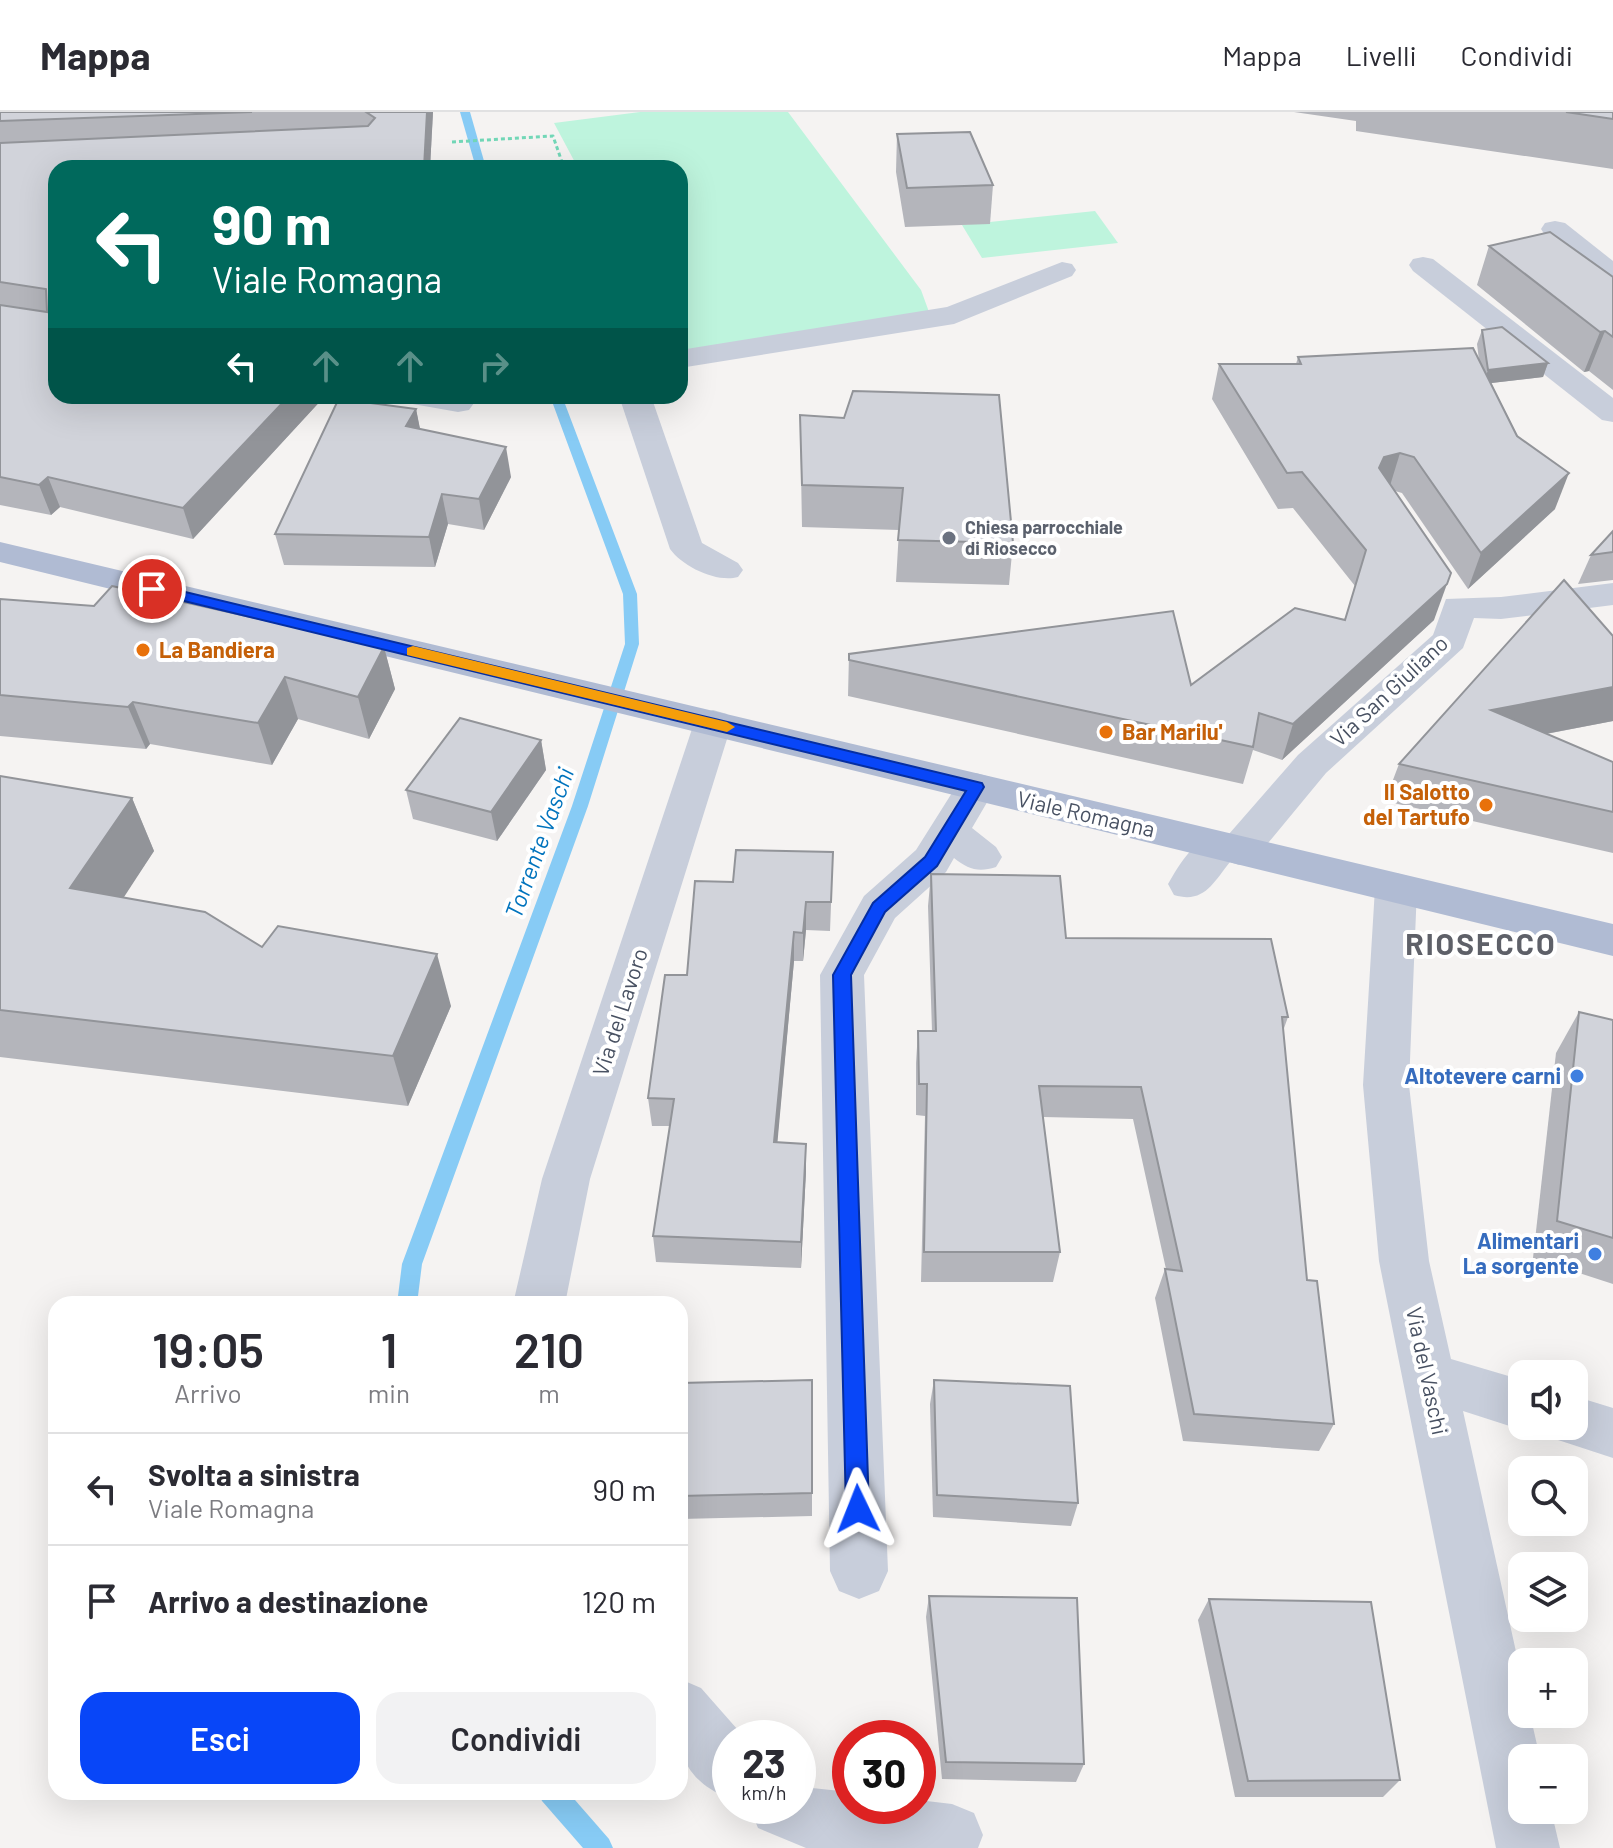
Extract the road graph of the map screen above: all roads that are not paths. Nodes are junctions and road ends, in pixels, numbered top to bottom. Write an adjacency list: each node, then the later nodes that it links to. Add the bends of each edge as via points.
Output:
1 (1555, 229): 4 (street)
2 (1423, 265): 7 (street)
3 (1062, 270): 5 (street, via 954,315)
4 (1613, 275)
5 (688, 358)
6 (638, 404): 9 (street, via 687,549)
7 (1613, 413)
8 (0, 552): 11 (main road, Viale Romagna)
9 (726, 570)
10 (1613, 594): 13 (street, Via San Giuliano, via 1501,608 1448,593 1450,640 1312,764)
11 (713, 723): 12 (main road, Viale Romagna); 17 (street, Via del Lavoro, via 566,1179)
12 (976, 787): 13 (main road, Viale Romagna); 22 (street, via 964,844 931,861 879,907 842,975)
13 (1230, 848): 14 (street, Via San Giuliano); 15 (main road, Viale Romagna)
14 (1189, 884)
15 (1396, 888): 16 (main road, Viale Romagna); 18 (street, Via del Vaschi, via 1386,1085 1404,1261)
16 (1613, 940)
17 (541, 1296)
18 (1428, 1376): 19 (street); 27 (street, Via del Vaschi)
19 (1508, 1401)
20 (1588, 1425): 21 (street)
21 (1613, 1433)
22 (859, 1571)
23 (688, 1718): 24 (street)
24 (712, 1747)
25 (816, 1819): 26 (street)
26 (952, 1835)
27 (1528, 1848)

